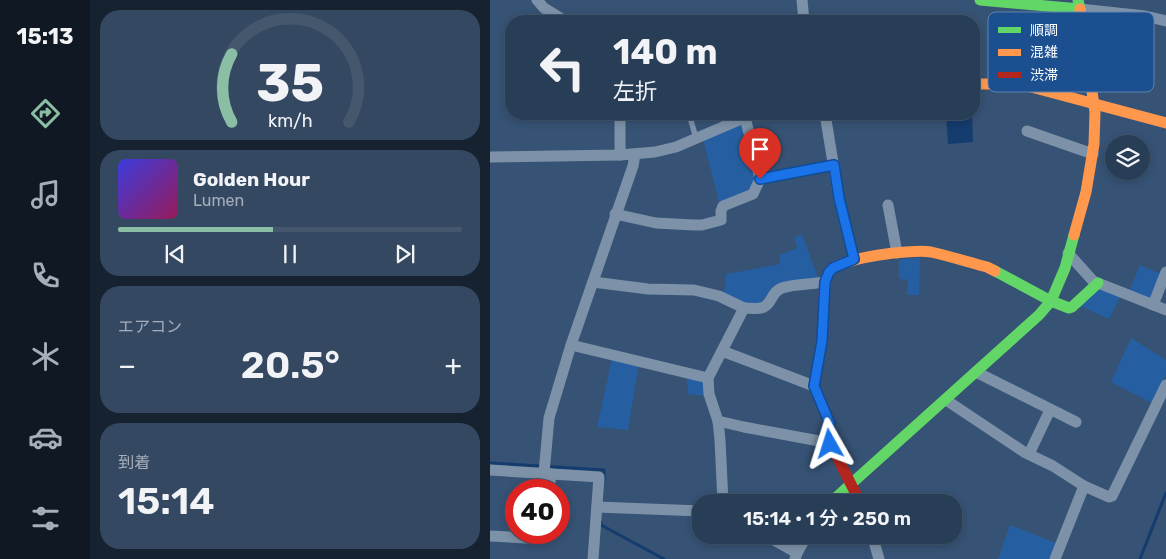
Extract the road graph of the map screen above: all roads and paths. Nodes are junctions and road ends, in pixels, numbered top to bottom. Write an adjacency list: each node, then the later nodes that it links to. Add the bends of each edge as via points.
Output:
1 (537, 0): 6 (street)
2 (802, 0): 7 (street)
3 (980, 0): 4 (street)
4 (1079, 4): 5 (street)
5 (1123, 12)
6 (555, 15)
7 (803, 15)
8 (1053, 92): 10 (street)
9 (1092, 92): 10 (street)
10 (1094, 102): 16 (street); 20 (street)
11 (620, 120): 21 (street)
12 (690, 120): 18 (lane)
13 (737, 120): 18 (street)
14 (750, 120): 24 (street)
15 (826, 120): 23 (street)
16 (1166, 123)
17 (1026, 131): 20 (street)
18 (696, 138): 19 (street, via 676,147)
19 (635, 154): 21 (street); 26 (street)
20 (1093, 154): 28 (street, via 1086,192)
21 (620, 155): 22 (street)
22 (490, 157)
23 (834, 165): 24 (street); 29 (street)
24 (760, 179): 26 (street, via 753,194 723,206 721,220 702,225 656,223)
25 (888, 205): 27 (street)
26 (615, 214): 31 (street)
27 (897, 253): 29 (street); 34 (street, via 930,252 987,267)
28 (1068, 253): 33 (street); 34 (street)
29 (854, 259): 32 (street, via 833,268)
30 (1166, 272): 35 (street)
31 (593, 282): 36 (street, via 648,289 694,290 719,296); 38 (street)
32 (825, 282): 36 (street, via 784,287 774,292 766,306); 42 (street, via 822,341)
33 (1098, 283): 34 (street, via 1072,307); 35 (street)
34 (1051, 301): 40 (street)
35 (1153, 305): 37 (street)
36 (744, 308): 39 (street)
37 (1166, 310)
38 (571, 345): 41 (street); 51 (street, via 549,418)
39 (722, 351): 41 (street); 42 (street)
40 (976, 372): 44 (street); 45 (street)
41 (708, 378): 46 (street)
42 (814, 386): 48 (street, via 830,424)
43 (1166, 386): 54 (street, via 1112,496)
44 (946, 400): 49 (street); 53 (street)
45 (1050, 410): 47 (street); 49 (street)
46 (718, 420): 48 (street); 55 (street)
47 (1076, 422)
48 (830, 444): 53 (street)
49 (1029, 454): 54 (street)
50 (490, 470): 51 (street)
51 (548, 474): 52 (street); 58 (street, via 599,477)
52 (548, 479)
53 (851, 483): 56 (street); 57 (street)
54 (1084, 486): 68 (street)
55 (723, 494)
56 (839, 494)
57 (856, 494)
58 (597, 506): 59 (street); 66 (street)
59 (692, 511)
60 (490, 536): 61 (street)
61 (505, 537)
62 (778, 544): 65 (street)
63 (802, 544): 65 (street)
64 (875, 544): 67 (street)
65 (796, 556)
66 (593, 559)
67 (880, 559)
68 (1055, 559)

